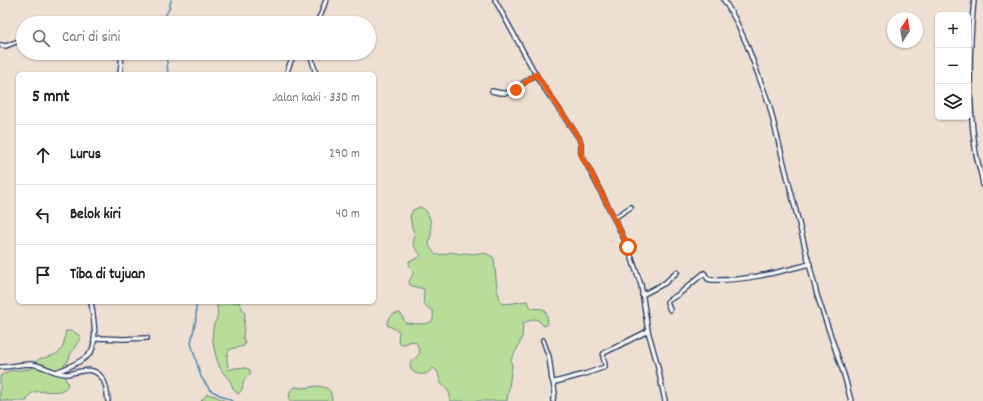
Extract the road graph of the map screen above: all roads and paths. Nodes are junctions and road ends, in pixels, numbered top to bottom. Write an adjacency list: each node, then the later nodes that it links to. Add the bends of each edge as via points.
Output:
1 (326, 0): 5 (street)
2 (495, 0): 14 (street)
3 (724, 0): 19 (street, via 735,19 769,104)
4 (974, 0): 16 (street, via 970,63 972,108 975,148)
5 (320, 16)
6 (16, 42): 7 (street, via 6,46)
7 (0, 45)
8 (121, 60): 11 (street)
9 (291, 60): 12 (street)
10 (312, 60): 13 (street)
11 (120, 72)
12 (287, 72)
13 (315, 72)
14 (536, 74): 15 (street, via 507,94); 18 (street, via 579,138 583,159)
15 (492, 91)
16 (983, 186)
17 (631, 208): 18 (street)
18 (614, 218): 21 (street, via 628,247)
19 (810, 264): 23 (street, via 739,279 712,280 704,273 667,302); 34 (street, via 817,295)
20 (677, 272): 21 (street, via 665,283)
21 (642, 295): 24 (street)
22 (92, 304): 26 (street)
23 (670, 310)
24 (648, 331): 30 (street, via 604,353 605,367); 33 (street)
25 (147, 338): 26 (street)
26 (94, 340): 29 (street, via 88,356)
27 (543, 340): 30 (street)
28 (0, 367): 29 (street, via 32,364)
29 (55, 372): 31 (street, via 64,374 89,370 97,373 105,385)
30 (553, 382): 32 (street)
31 (108, 401)
32 (553, 401)
33 (665, 401)
34 (851, 401)

